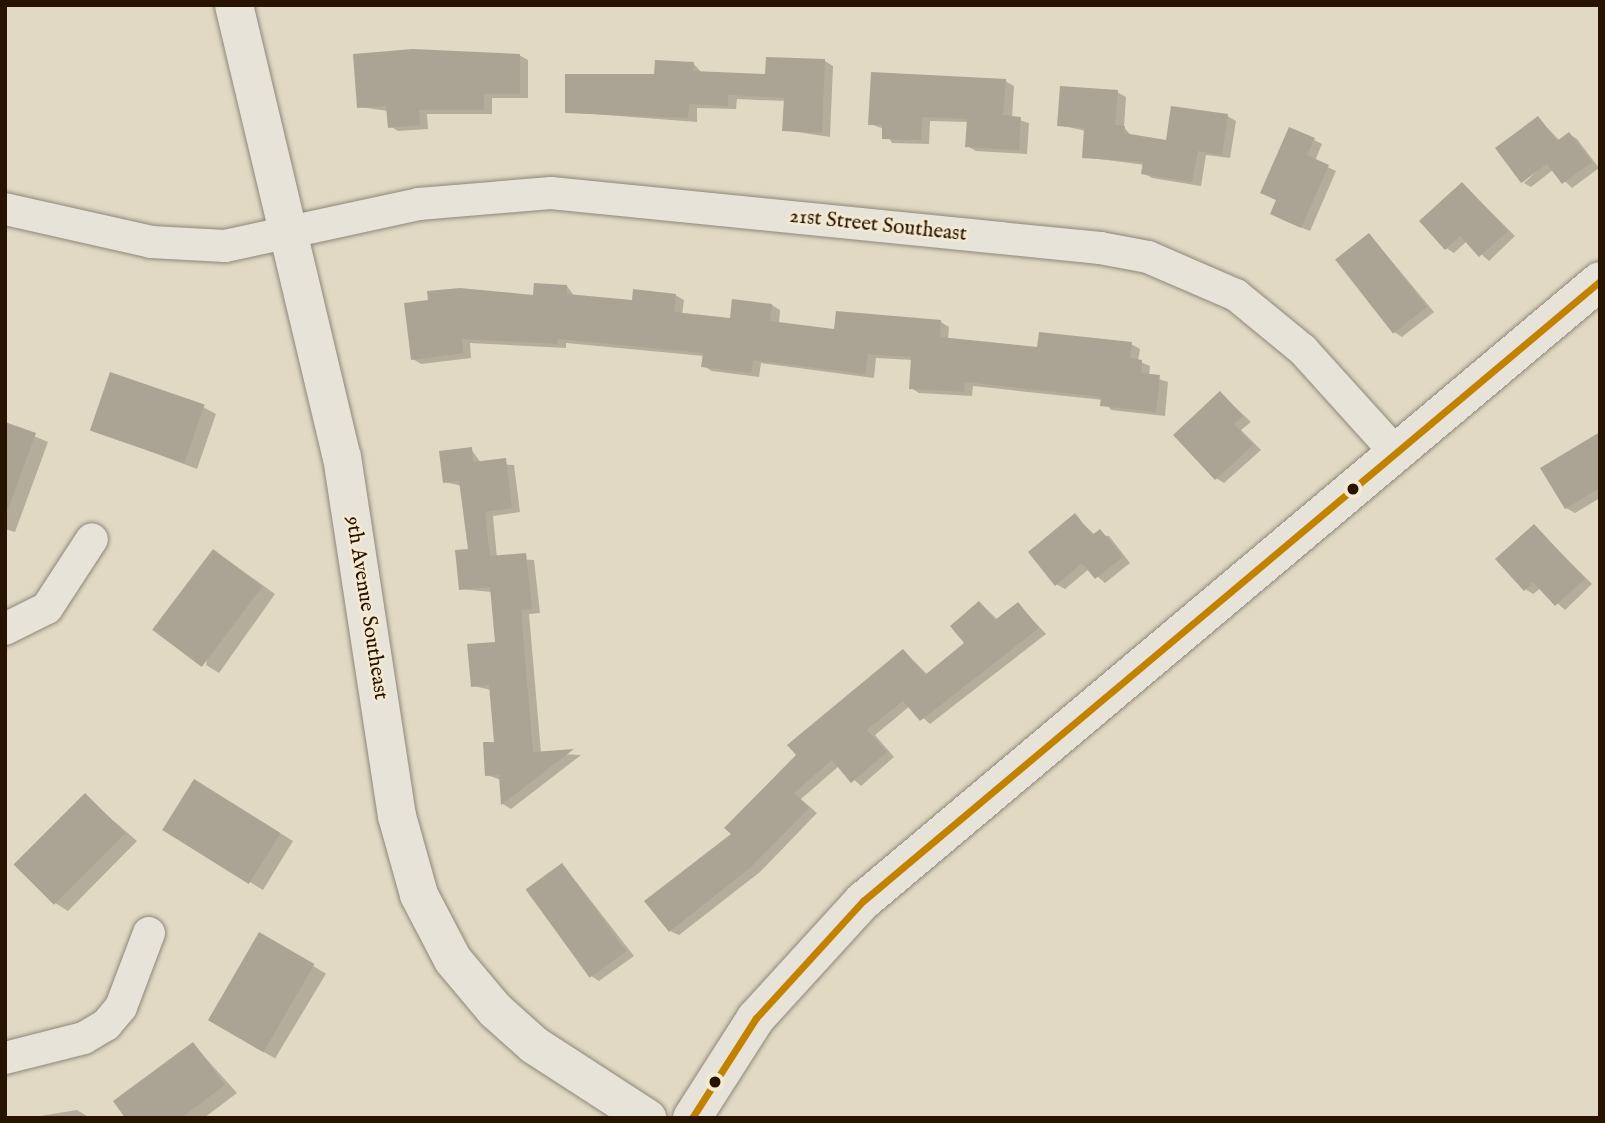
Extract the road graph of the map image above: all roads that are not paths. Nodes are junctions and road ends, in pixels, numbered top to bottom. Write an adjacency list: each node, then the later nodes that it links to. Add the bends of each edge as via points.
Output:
1 (234, 5): 3 (main road, 9th Avenue Southeast)
2 (5, 209): 3 (street, 21st Street Southeast, via 184,245)
3 (291, 234): 5 (street, 21st Street Southeast, via 461,198 551,194 1148,257 1236,295 1269,319); 10 (main road, 9th Avenue Southeast, via 342,457 397,816 419,895 453,960 495,1010 534,1045)
4 (1600, 281): 5 (main road)
5 (1396, 453): 11 (main road, via 863,901 756,1018)
6 (92, 539): 7 (street, via 47,608)
7 (5, 629)
8 (149, 933): 9 (street, via 121,1007 106,1025 84,1038)
9 (5, 1058)
10 (647, 1118)
11 (692, 1118)

